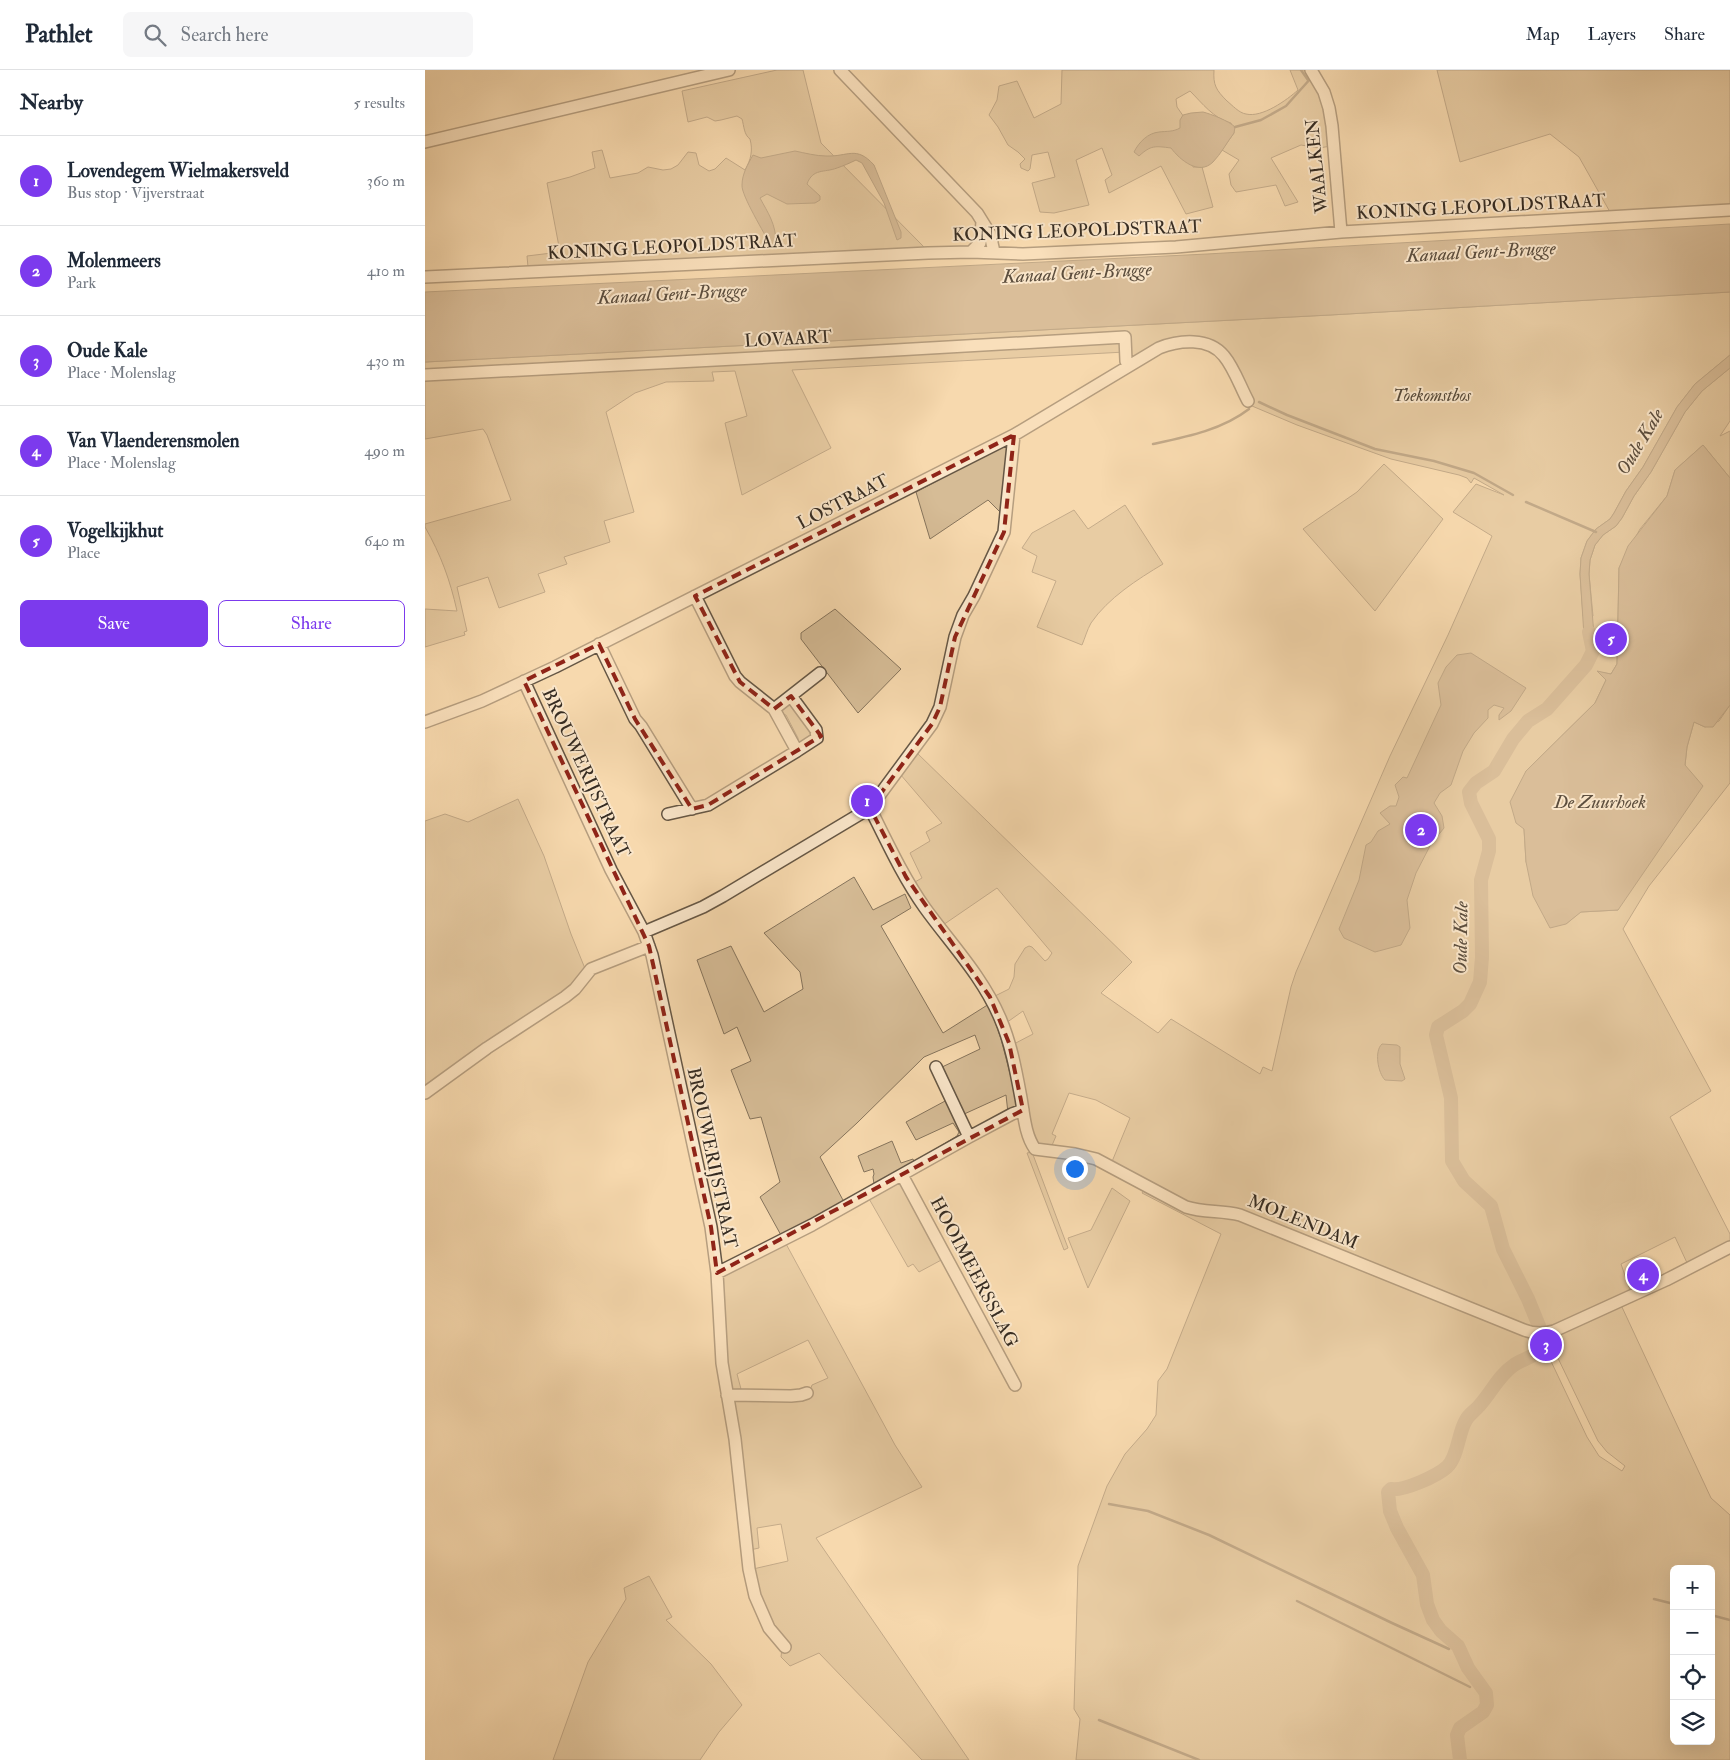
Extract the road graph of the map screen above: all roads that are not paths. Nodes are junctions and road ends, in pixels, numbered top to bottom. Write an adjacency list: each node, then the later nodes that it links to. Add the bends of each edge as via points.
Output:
1 (729, 70): 4 (street)
2 (840, 70): 6 (street)
3 (1311, 70): 7 (street, WAALKEN, via 1323,92 1332,126)
4 (425, 142)
5 (1730, 210): 7 (street, KONING LEOPOLDSTRAAT)
6 (983, 222): 8 (street, via 980,242); 9 (street, via 990,234)
7 (1341, 232): 9 (street, KONING LEOPOLDSTRAAT, via 1176,247 1023,254)
8 (971, 252): 9 (street, KONING LEOPOLDSTRAAT); 10 (street, KONING LEOPOLDSTRAAT)
9 (993, 252)
10 (425, 277)
11 (1128, 366): 12 (street, LOVAART, via 1125,337); 13 (street, LOSTRAAT, via 1168,344 1191,342 1211,346 1225,357); 14 (street, LOSTRAAT)
12 (425, 375)
13 (1248, 401)
14 (1014, 435): 15 (street, LOSTRAAT); 24 (street, via 1004,532 963,615 939,707 932,724)
15 (695, 596): 16 (street, LOSTRAAT); 20 (street, via 737,679)
16 (599, 644): 18 (street, LOSTRAAT); 23 (street, via 635,719)
17 (820, 673): 19 (street)
18 (524, 681): 21 (street, LOSTRAAT); 26 (street, BROUWERIJSTRAAT, via 611,870)
19 (791, 696): 20 (street); 22 (street, via 817,736)
20 (774, 709): 22 (street)
21 (425, 722)
22 (797, 751): 23 (street, via 708,805)
23 (692, 808): 25 (street)
24 (870, 808): 26 (street, via 716,900); 30 (street, via 905,878 990,997 1009,1043)
25 (668, 814)
26 (644, 932): 27 (street, BROUWERIJSTRAAT)
27 (649, 946): 29 (street, via 591,969 565,997); 34 (street, BROUWERIJSTRAAT, via 711,1227)
28 (936, 1067): 31 (street)
29 (425, 1093)
30 (1023, 1110): 31 (street); 33 (street, MOLENDAM, via 1035,1149 1096,1158 1186,1207 1240,1215 1524,1330 1554,1332)
31 (969, 1137): 32 (street)
32 (902, 1175): 34 (street); 35 (street, HOOIMEERSSLAG)
33 (1730, 1247)
34 (717, 1273): 37 (street, BROUWERIJSTRAAT)
35 (1015, 1385)
36 (807, 1393): 37 (street, via 791,1396)
37 (727, 1395): 38 (street, BROUWERIJSTRAAT, via 749,1570 755,1596 769,1628)
38 (785, 1647)

